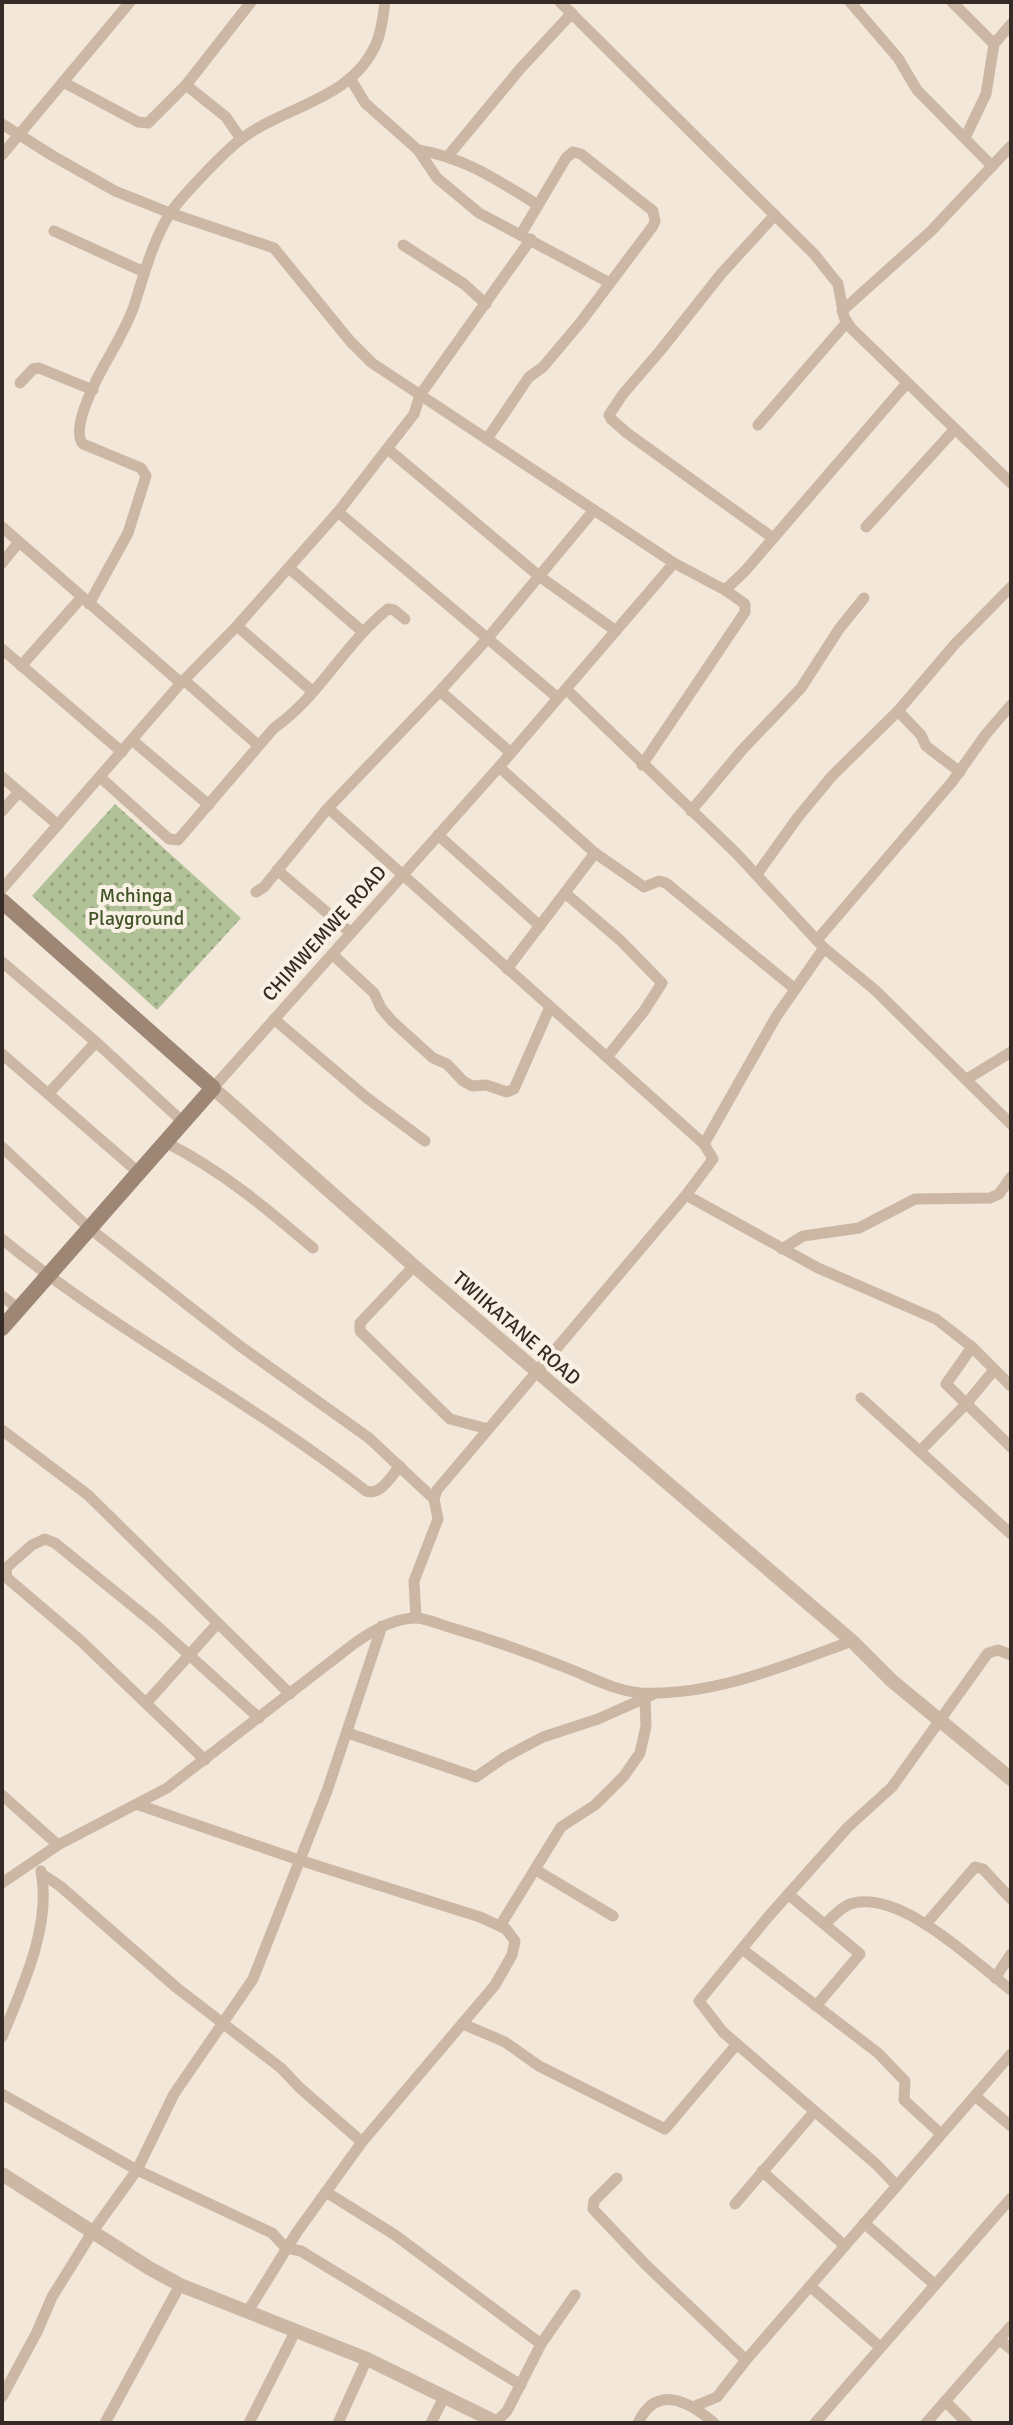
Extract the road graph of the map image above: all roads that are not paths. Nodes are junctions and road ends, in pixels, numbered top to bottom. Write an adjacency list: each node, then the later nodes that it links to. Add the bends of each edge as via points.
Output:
1 (130, 2): 11 (street)
2 (251, 2): 12 (street)
3 (385, 2): 10 (street, via 377,42)
4 (560, 2): 7 (street)
5 (850, 2): 15 (street, via 898,58 917,90)
6 (952, 2): 9 (street)
7 (572, 13): 20 (street); 24 (street)
8 (1011, 24): 9 (street)
9 (994, 44): 15 (street, via 986,94)
10 (350, 78): 16 (street, via 316,102); 18 (street, via 365,103)
11 (63, 82): 12 (street, via 144,123); 14 (street)
12 (186, 85): 16 (street, via 226,117)
13 (2, 124): 14 (street)
14 (18, 135): 19 (street); 23 (street, via 115,191)
15 (965, 138): 21 (street)
16 (241, 139): 23 (street)
17 (1011, 146): 21 (street)
18 (418, 150): 20 (street); 26 (street, via 437,178 479,213)
19 (2, 155)
20 (448, 156): 22 (street)
21 (992, 166): 31 (street)
22 (538, 205): 26 (street); 29 (street, via 573,152 653,211 653,226)
23 (170, 213): 28 (street); 35 (street, via 274,248 360,353)
24 (775, 215): 31 (street, via 833,275); 45 (street, via 609,415)
25 (54, 231): 28 (street)
26 (526, 236): 29 (street); 30 (street)
27 (403, 245): 30 (street)
28 (144, 272): 34 (street, via 125,327)
29 (610, 283): 38 (street, via 543,367 529,377)
30 (486, 304): 35 (street)
31 (845, 317): 33 (street); 36 (street)
32 (20, 383): 34 (street, via 39,368)
33 (907, 383): 37 (street); 45 (street)
34 (93, 390): 54 (street, via 78,429 80,440 141,468 146,476 128,533)
35 (420, 395): 38 (street); 39 (street, via 414,414)
36 (758, 425)
37 (955, 429): 40 (street); 44 (street)
38 (487, 439): 41 (street)
39 (389, 450): 42 (street); 50 (street)
40 (1010, 481)
41 (594, 510): 48 (street); 50 (street)
42 (338, 512): 49 (street); 59 (street)
43 (2, 527): 46 (street)
44 (866, 527)
45 (773, 538): 52 (street)
46 (19, 542): 47 (street); 54 (street)
47 (2, 563)
48 (674, 563): 52 (street); 57 (street, CHIMWEMWE ROAD)
49 (289, 568): 56 (street); 58 (street)
50 (539, 576): 57 (street); 59 (street)
51 (1011, 587): 67 (street)
52 (725, 590): 72 (street, via 747,610)
53 (864, 598): 81 (street, via 801,688)
54 (86, 600): 61 (street); 62 (street)
55 (405, 619): 58 (street, via 388,609)
56 (237, 626): 62 (street); 63 (street)
57 (616, 631): 65 (street, CHIMWEMWE ROAD)
58 (363, 632): 63 (street)
59 (487, 639): 64 (street); 65 (street)
60 (2, 649): 61 (street)
61 (21, 666): 70 (street)
62 (183, 682): 68 (street); 69 (street)
63 (312, 691): 69 (street)
64 (440, 691): 71 (street); 79 (street)
65 (562, 694): 71 (street, CHIMWEMWE ROAD); 72 (street)
66 (1011, 705): 74 (street)
67 (898, 711): 74 (street, via 926,746); 86 (street, via 826,783)
68 (132, 740): 70 (street); 78 (street)
69 (258, 745): 78 (street)
70 (122, 752): 76 (street)
71 (511, 753): 73 (street, CHIMWEMWE ROAD)
72 (642, 765): 81 (street)
73 (499, 767): 83 (street, CHIMWEMWE ROAD); 84 (street)
74 (960, 772): 94 (street)
75 (2, 777): 77 (street)
76 (100, 777): 78 (street, via 172,840 181,838); 82 (street)
77 (19, 792): 80 (street); 82 (street)
78 (209, 805)
79 (328, 808): 85 (street); 87 (street)
80 (2, 811)
81 (691, 811): 86 (street)
82 (58, 825): 88 (street)
83 (438, 835): 87 (street, CHIMWEMWE ROAD); 92 (street)
84 (595, 853): 90 (street); 98 (street, via 644,887 666,883)
85 (277, 870): 89 (street); 93 (street)
86 (757, 874): 94 (street)
87 (402, 875): 93 (street, CHIMWEMWE ROAD); 97 (street)
88 (2, 889)
89 (256, 892)
90 (565, 893): 92 (street); 104 (street, via 662,983)
91 (2, 901): 106 (main road, TWIIKATANE ROAD)
92 (540, 926): 97 (street)
93 (351, 933): 95 (street, CHIMWEMWE ROAD)
94 (821, 944): 98 (street); 105 (street)
95 (332, 954): 99 (street, via 369,987 392,1021 472,1086 514,1089); 100 (street, CHIMWEMWE ROAD)
96 (2, 962): 101 (street)
97 (507, 969): 99 (street)
98 (795, 989): 112 (street)
99 (550, 1007): 104 (street)
100 (274, 1019): 106 (street, CHIMWEMWE ROAD); 110 (street)
101 (96, 1042): 107 (street); 108 (street)
102 (1011, 1052): 105 (street)
103 (2, 1054): 107 (street)
104 (607, 1057): 112 (street)
105 (967, 1079): 109 (street)
106 (213, 1088): 108 (main road, CHIMWEMWE ROAD); 121 (street, TWIIKATANE ROAD)
107 (48, 1094): 114 (street)
108 (183, 1122): 111 (main road, CHIMWEMWE ROAD)
109 (1011, 1124)
110 (425, 1141)
111 (165, 1142): 114 (main road, CHIMWEMWE ROAD); 119 (street, via 253,1196)
112 (704, 1144): 116 (street, via 714,1160)
113 (2, 1147): 117 (street)
114 (138, 1172): 117 (main road, CHIMWEMWE ROAD)
115 (1011, 1177): 120 (street, via 990,1198 912,1199 859,1228 803,1236)
116 (686, 1195): 120 (street); 128 (street)
117 (89, 1228): 122 (main road, CHIMWEMWE ROAD); 136 (street)
118 (2, 1239): 122 (street)
119 (313, 1248)
120 (782, 1249): 126 (street, via 923,1312)
121 (414, 1266): 128 (street, TWIIKATANE ROAD); 132 (street, via 360,1323 360,1331 450,1419)
122 (47, 1277): 124 (main road, CHIMWEMWE ROAD); 136 (street, via 302,1442 366,1491 378,1491)
123 (2, 1296): 124 (street)
124 (19, 1309): 125 (main road, CHIMWEMWE ROAD)
125 (2, 1328)
126 (972, 1347): 127 (street); 131 (street, via 945,1383)
127 (994, 1370): 129 (street); 131 (street)
128 (537, 1372): 132 (street); 142 (street, TWIIKATANE ROAD)
129 (1011, 1386)
130 (861, 1398): 135 (street)
131 (966, 1404): 134 (street); 135 (street)
132 (488, 1429): 137 (street)
133 (2, 1430): 140 (street, via 88,1495)
134 (1011, 1447)
135 (920, 1451): 138 (street)
136 (400, 1466): 137 (street)
137 (434, 1499): 139 (street, via 438,1519 414,1581)
138 (1011, 1534)
139 (416, 1618): 141 (street); 146 (street, via 517,1648 625,1691)
140 (218, 1623): 143 (street); 145 (street)
141 (382, 1626): 145 (street); 150 (street)
142 (852, 1641): 146 (street, via 753,1677); 149 (street, TWIIKATANE ROAD)
143 (188, 1655): 147 (street); 147 (street, via 50,1540 32,1545 6,1568 10,1582); 148 (street)
144 (1011, 1655): 149 (street, via 988,1653)
145 (290, 1694): 148 (street)
146 (651, 1695): 150 (street, via 543,1737 476,1777); 158 (street, via 640,1753 595,1805 561,1827)
147 (147, 1702): 151 (street)
148 (259, 1718): 151 (street)
149 (940, 1721): 152 (street, TWIIKATANE ROAD); 161 (street, via 892,1787)
150 (348, 1733): 157 (street)
151 (205, 1760): 154 (street)
152 (1011, 1779)
153 (2, 1795): 155 (street)
154 (139, 1805): 155 (street); 157 (street)
155 (58, 1845): 156 (street)
156 (37, 1859): 159 (street); 160 (street)
157 (299, 1860): 166 (street); 173 (street, via 253,1979)
158 (536, 1870): 163 (street); 166 (street)
159 (42, 1874): 173 (street); 174 (street, via 33,1957)
160 (2, 1883)
161 (788, 1894): 164 (street); 167 (street)
162 (1011, 1899): 165 (street, via 975,1867)
163 (613, 1916)
164 (826, 1923): 165 (street, via 859,1902 903,1911); 171 (street, via 860,1954)
165 (926, 1924): 169 (street)
166 (500, 1926): 172 (street, via 515,1941 512,1955)
167 (742, 1949): 171 (street); 175 (street, via 699,2001)
168 (1011, 1954): 169 (street)
169 (995, 1978): 170 (street)
170 (1011, 1990)
171 (816, 2006): 181 (street, via 882,2057 905,2081 904,2100)
172 (463, 2024): 175 (street, via 665,2129); 182 (street)
173 (223, 2025): 182 (street, via 281,2068); 183 (street, via 174,2094)
174 (2, 2037)
175 (737, 2044): 179 (street)
176 (1011, 2054): 178 (street)
177 (2, 2094): 183 (street)
178 (975, 2096): 180 (street); 181 (street)
179 (814, 2112): 184 (street); 187 (street)
180 (1011, 2126)
181 (941, 2134): 187 (street)
182 (362, 2142): 188 (street)
183 (137, 2170): 192 (street); 194 (street, via 272,2233)
184 (762, 2171): 190 (street); 193 (street)
185 (2, 2174): 192 (street)
186 (617, 2178): 207 (street, via 594,2201 593,2209)
187 (897, 2186): 191 (street)
188 (326, 2192): 194 (street); 203 (street, via 395,2235)
189 (1011, 2198): 195 (street)
190 (735, 2204)
191 (864, 2223): 193 (street); 195 (street)
192 (93, 2231): 196 (street); 209 (street, via 52,2297)
193 (845, 2246): 197 (street)
194 (286, 2248): 199 (street); 208 (street, via 301,2251)
195 (934, 2284): 204 (street)
196 (180, 2285): 199 (street); 213 (street)
197 (810, 2286): 204 (street); 207 (street)
198 (575, 2295): 203 (street)
199 (248, 2311): 201 (street)
200 (1011, 2326): 202 (street)
201 (296, 2330): 206 (street); 214 (street)
202 (999, 2339): 205 (street); 211 (street)
203 (541, 2344): 208 (street)
204 (880, 2347): 220 (street)
205 (1011, 2349)
206 (367, 2359): 210 (street); 215 (street)
207 (746, 2360): 212 (street, via 717,2397)
208 (521, 2385): 217 (street)
209 (2, 2397)
210 (444, 2397): 216 (street); 217 (street)
211 (945, 2401): 221 (street); 222 (street)
212 (695, 2406): 218 (street, via 661,2400); 219 (street)
213 (105, 2423)
214 (249, 2423)
215 (338, 2423)
216 (431, 2423)
217 (497, 2423)
218 (638, 2423)
219 (714, 2423)
220 (815, 2423)
221 (926, 2423)
222 (967, 2423)

